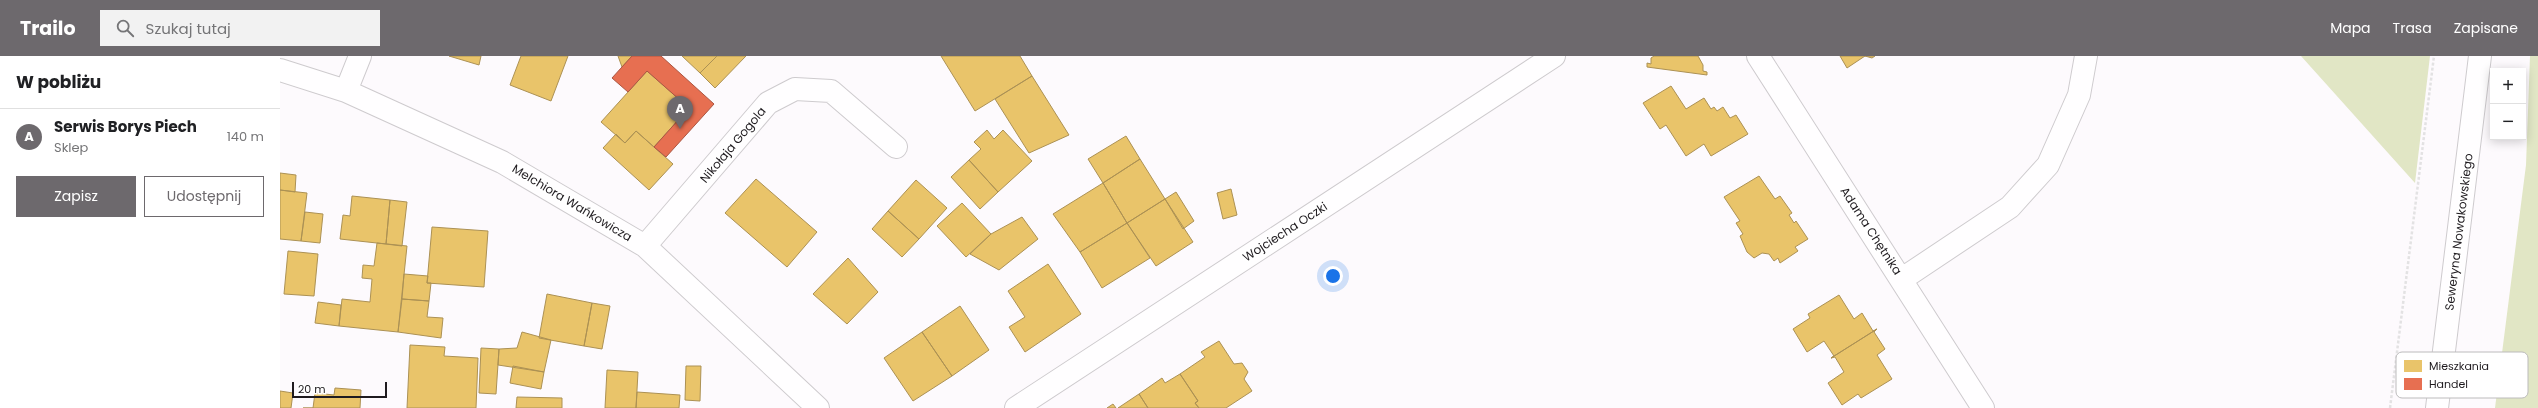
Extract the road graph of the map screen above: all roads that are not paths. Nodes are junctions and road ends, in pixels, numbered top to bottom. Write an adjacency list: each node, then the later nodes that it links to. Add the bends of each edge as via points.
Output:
1 (360, 56): 7 (street)
2 (1554, 56): 14 (street, Wojciecha Oczki)
3 (1758, 56): 10 (street, Adama Chętnika)
4 (2086, 56): 10 (street, via 2079,95 2048,165 2010,207)
5 (2480, 56): 11 (street, Seweryna Nowakowskiego)
6 (280, 70): 7 (street, Melchiora Wańkowicza)
7 (346, 91): 9 (street, Melchiora Wańkowicza, via 502,162)
8 (896, 146): 9 (street, Nikołaja Gogola, via 832,91 796,89 768,103)
9 (645, 246): 13 (street, Melchiora Wańkowicza)
10 (1902, 279): 15 (street, Adama Chętnika)
11 (2444, 352)
12 (2438, 398): 16 (street, Seweryna Nowakowskiego)
13 (818, 408)
14 (1016, 408)
15 (1983, 408)
16 (2437, 408)

